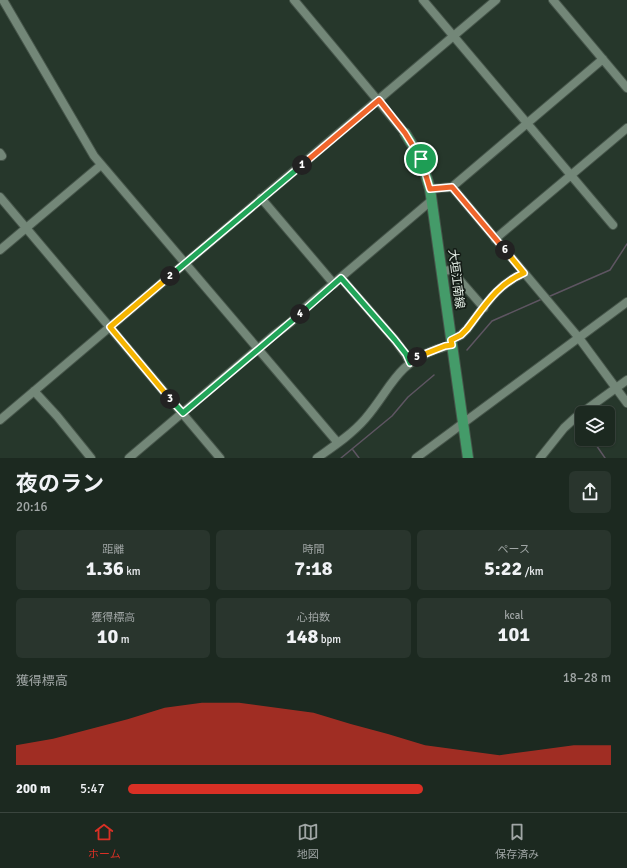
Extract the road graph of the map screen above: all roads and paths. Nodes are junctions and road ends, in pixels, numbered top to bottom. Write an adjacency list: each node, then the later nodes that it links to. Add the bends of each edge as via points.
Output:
1 (3, 0): 15 (street)
2 (294, 0): 9 (street)
3 (423, 0): 6 (street)
4 (496, 0): 6 (street)
5 (553, 0): 7 (street)
6 (454, 36): 9 (street); 10 (street)
7 (603, 59): 8 (street); 10 (street)
8 (627, 88)
9 (379, 100): 12 (street); 20 (street)
10 (526, 123): 16 (street); 17 (street)
11 (627, 128): 16 (street)
12 (405, 133): 18 (main road, 大垣江南線, via 421,159)
13 (0, 153): 14 (street)
14 (0, 156)
15 (101, 165): 23 (street); 26 (street)
16 (571, 175): 22 (street); 24 (street)
17 (452, 187): 18 (street); 24 (street)
18 (430, 189): 21 (main road, 大垣江南線)
19 (0, 197): 23 (street)
20 (262, 198): 26 (street); 30 (street)
21 (432, 200): 27 (main road, 大垣江南線); 29 (street)
22 (613, 225)
23 (26, 228): 25 (street); 33 (street)
24 (495, 239): 28 (street)
25 (0, 250)
26 (186, 263): 33 (street); 36 (street)
27 (442, 271): 32 (street, via 451,270); 35 (main road, 大垣江南線)
28 (524, 273): 32 (street, via 499,288); 34 (street)
29 (341, 278): 30 (street); 37 (street, via 395,340)
30 (334, 284): 36 (street)
31 (627, 302): 34 (street)
32 (484, 308): 35 (street)
33 (110, 327): 40 (street); 42 (street)
34 (579, 338): 39 (street); 44 (street)
35 (452, 343): 37 (street); 44 (main road, 大垣江南線)
36 (258, 349): 42 (street); 45 (street)
37 (410, 363): 45 (street, via 394,379 364,420)
38 (627, 380): 39 (street)
39 (616, 388): 41 (street); 52 (street, via 564,428)
40 (34, 391): 43 (street); 46 (street)
41 (627, 403)
42 (183, 413): 47 (street); 48 (street)
43 (0, 420)
44 (463, 423): 50 (street); 51 (main road, 大垣江南線)
45 (338, 443): 49 (street)
46 (90, 458)
47 (129, 458)
48 (220, 458)
49 (317, 458)
50 (416, 458)
51 (468, 458)
52 (540, 458)

